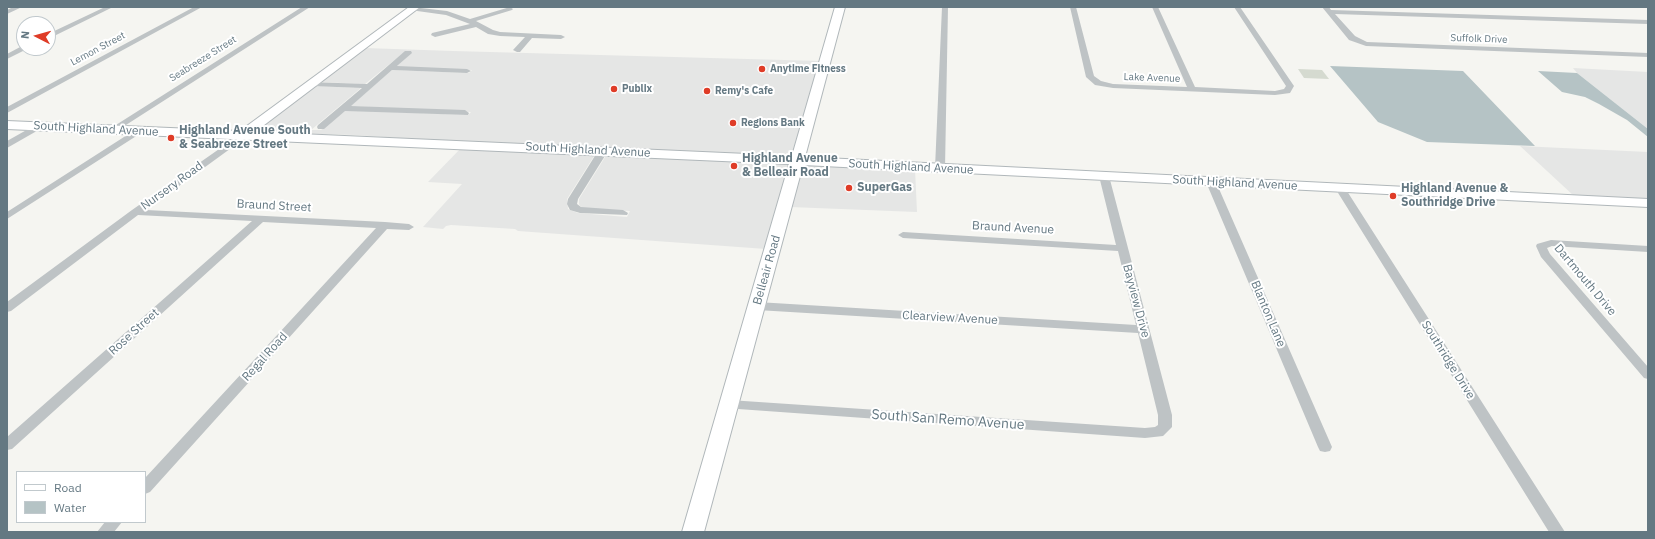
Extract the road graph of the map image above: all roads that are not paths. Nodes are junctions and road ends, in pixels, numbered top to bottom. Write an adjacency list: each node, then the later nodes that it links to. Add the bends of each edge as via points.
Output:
1 (19, 7): 13 (street)
2 (110, 7): 17 (street)
3 (199, 7): 32 (street, Lemon Street)
4 (307, 7): 37 (street, Seabreeze Street)
5 (840, 7): 42 (street, Belleair Road)
6 (945, 7): 43 (street)
7 (1073, 7): 30 (street, Lake Avenue, via 1090,77 1093,80 1113,86)
8 (1155, 7): 30 (street)
9 (1237, 7): 30 (street, Lake Avenue, via 1290,86 1287,91 1275,93)
10 (413, 8): 14 (street, via 440,11); 28 (street, Nursery Road)
11 (1327, 9): 15 (street); 24 (street, Suffolk Drive, via 1352,38 1366,44)
12 (510, 10): 14 (street)
13 (7, 12)
14 (470, 21): 16 (street)
15 (1648, 22)
16 (478, 24): 18 (street); 19 (street, via 491,32)
17 (56, 33)
18 (435, 35)
19 (530, 36): 20 (street); 21 (street)
20 (561, 37)
21 (517, 50)
22 (16, 52): 25 (street)
23 (408, 53): 26 (street)
24 (1648, 55)
25 (7, 57)
26 (390, 68): 27 (street); 29 (street)
27 (467, 71)
28 (312, 84): 29 (street); 39 (street, Nursery Road)
29 (369, 86): 31 (street)
30 (1192, 89)
31 (344, 108): 33 (street); 36 (street)
32 (7, 110)
33 (464, 113)
34 (7, 125): 35 (street, South Highland Avenue)
35 (39, 126): 37 (street, South Highland Avenue); 40 (street)
36 (321, 127)
37 (112, 130): 38 (street, South Highland Avenue)
38 (138, 131): 39 (street, South Highland Avenue); 50 (street)
39 (242, 136): 41 (street, South Highland Avenue); 48 (street, Nursery Road)
40 (7, 145)
41 (603, 151): 42 (street, South Highland Avenue); 49 (street, via 572,204 580,210)
42 (797, 161): 43 (street, South Highland Avenue); 57 (street, Belleair Road)
43 (940, 168): 44 (street, South Highland Avenue)
44 (1104, 176): 45 (street, South Highland Avenue); 55 (street, Bayview Drive)
45 (1211, 182): 46 (street, South Highland Avenue); 64 (street, Blanton Lane)
46 (1340, 188): 47 (street, South Highland Avenue); 69 (street, Southridge Drive)
47 (1648, 203)
48 (136, 212): 51 (street, Braund Street); 58 (street, Nursery Road)
49 (623, 214)
50 (7, 216)
51 (262, 218): 52 (street, Braund Street); 63 (street, Rose Street)
52 (385, 225): 53 (street, Braund Street); 65 (street, Regal Road)
53 (410, 227)
54 (903, 235): 55 (street, Braund Avenue)
55 (1122, 248): 59 (street, Bayview Drive)
56 (1648, 248): 60 (street, Dartmouth Drive, via 1551,243 1541,246 1545,255)
57 (756, 306): 59 (street, Clearview Avenue); 61 (street, Belleair Road)
58 (7, 308)
59 (1143, 329): 62 (street, Bayview Drive, via 1165,415)
60 (1648, 375)
61 (729, 405): 62 (street, South San Remo Avenue, via 1146,433 1158,432); 68 (street, Belleair Road)
62 (1165, 427)
63 (7, 446)
64 (1325, 447)
65 (146, 487)
66 (113, 523): 67 (street)
67 (104, 532)
68 (693, 532)
69 (1557, 532)

